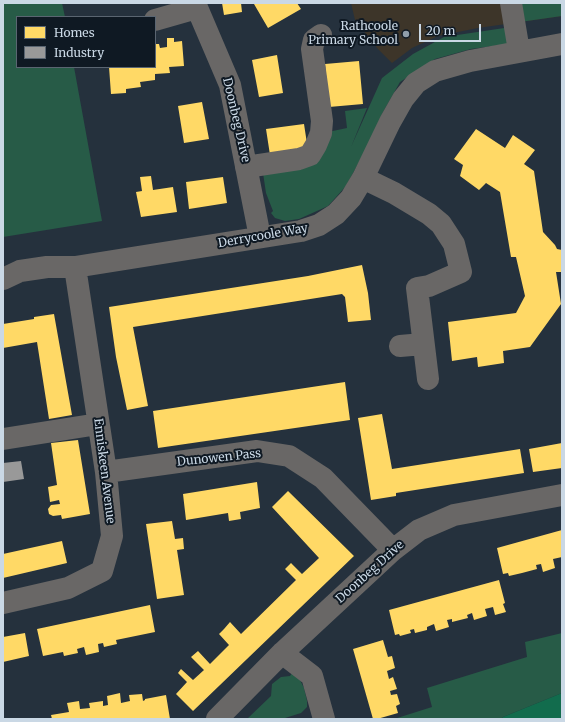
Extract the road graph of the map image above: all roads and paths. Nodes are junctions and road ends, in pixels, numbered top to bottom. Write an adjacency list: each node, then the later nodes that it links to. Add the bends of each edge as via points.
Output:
1 (511, 3): 6 (street)
2 (196, 6): 3 (street); 7 (street, Doonbeg Drive, via 230,86)
3 (156, 20)
4 (321, 35): 7 (street, via 314,40 312,49 322,121 316,145 310,155)
5 (562, 48): 6 (street, Derrycoole Way)
6 (519, 52): 8 (street, Derrycoole Way, via 470,60 435,71 416,83 393,116)
7 (246, 167): 9 (street, Doonbeg Drive)
8 (363, 178): 9 (street, Derrycoole Way, via 346,204 320,225); 12 (street, via 429,214 440,224 454,244 461,272 430,286 417,288)
9 (260, 237): 10 (street, Derrycoole Way)
10 (75, 267): 11 (street, Derrycoole Way, via 25,270); 15 (street, Enniskeen Avenue)
11 (3, 279)
12 (423, 344): 13 (street); 14 (street)
13 (400, 346)
14 (428, 379)
15 (98, 424): 16 (street); 17 (street, Enniskeen Avenue)
16 (3, 439)
17 (106, 472): 19 (street, Dunowen Pass, via 257,451 289,456 323,478); 20 (street, Enniskeen Avenue, via 112,536 102,571 68,588)
18 (562, 495): 19 (street, Doonbeg Drive, via 454,515 419,530)
19 (393, 550): 21 (street, Doonbeg Drive)
20 (3, 603)
21 (282, 653): 22 (street, via 312,676); 23 (street, Doonbeg Drive)
22 (317, 717)
23 (217, 719)

